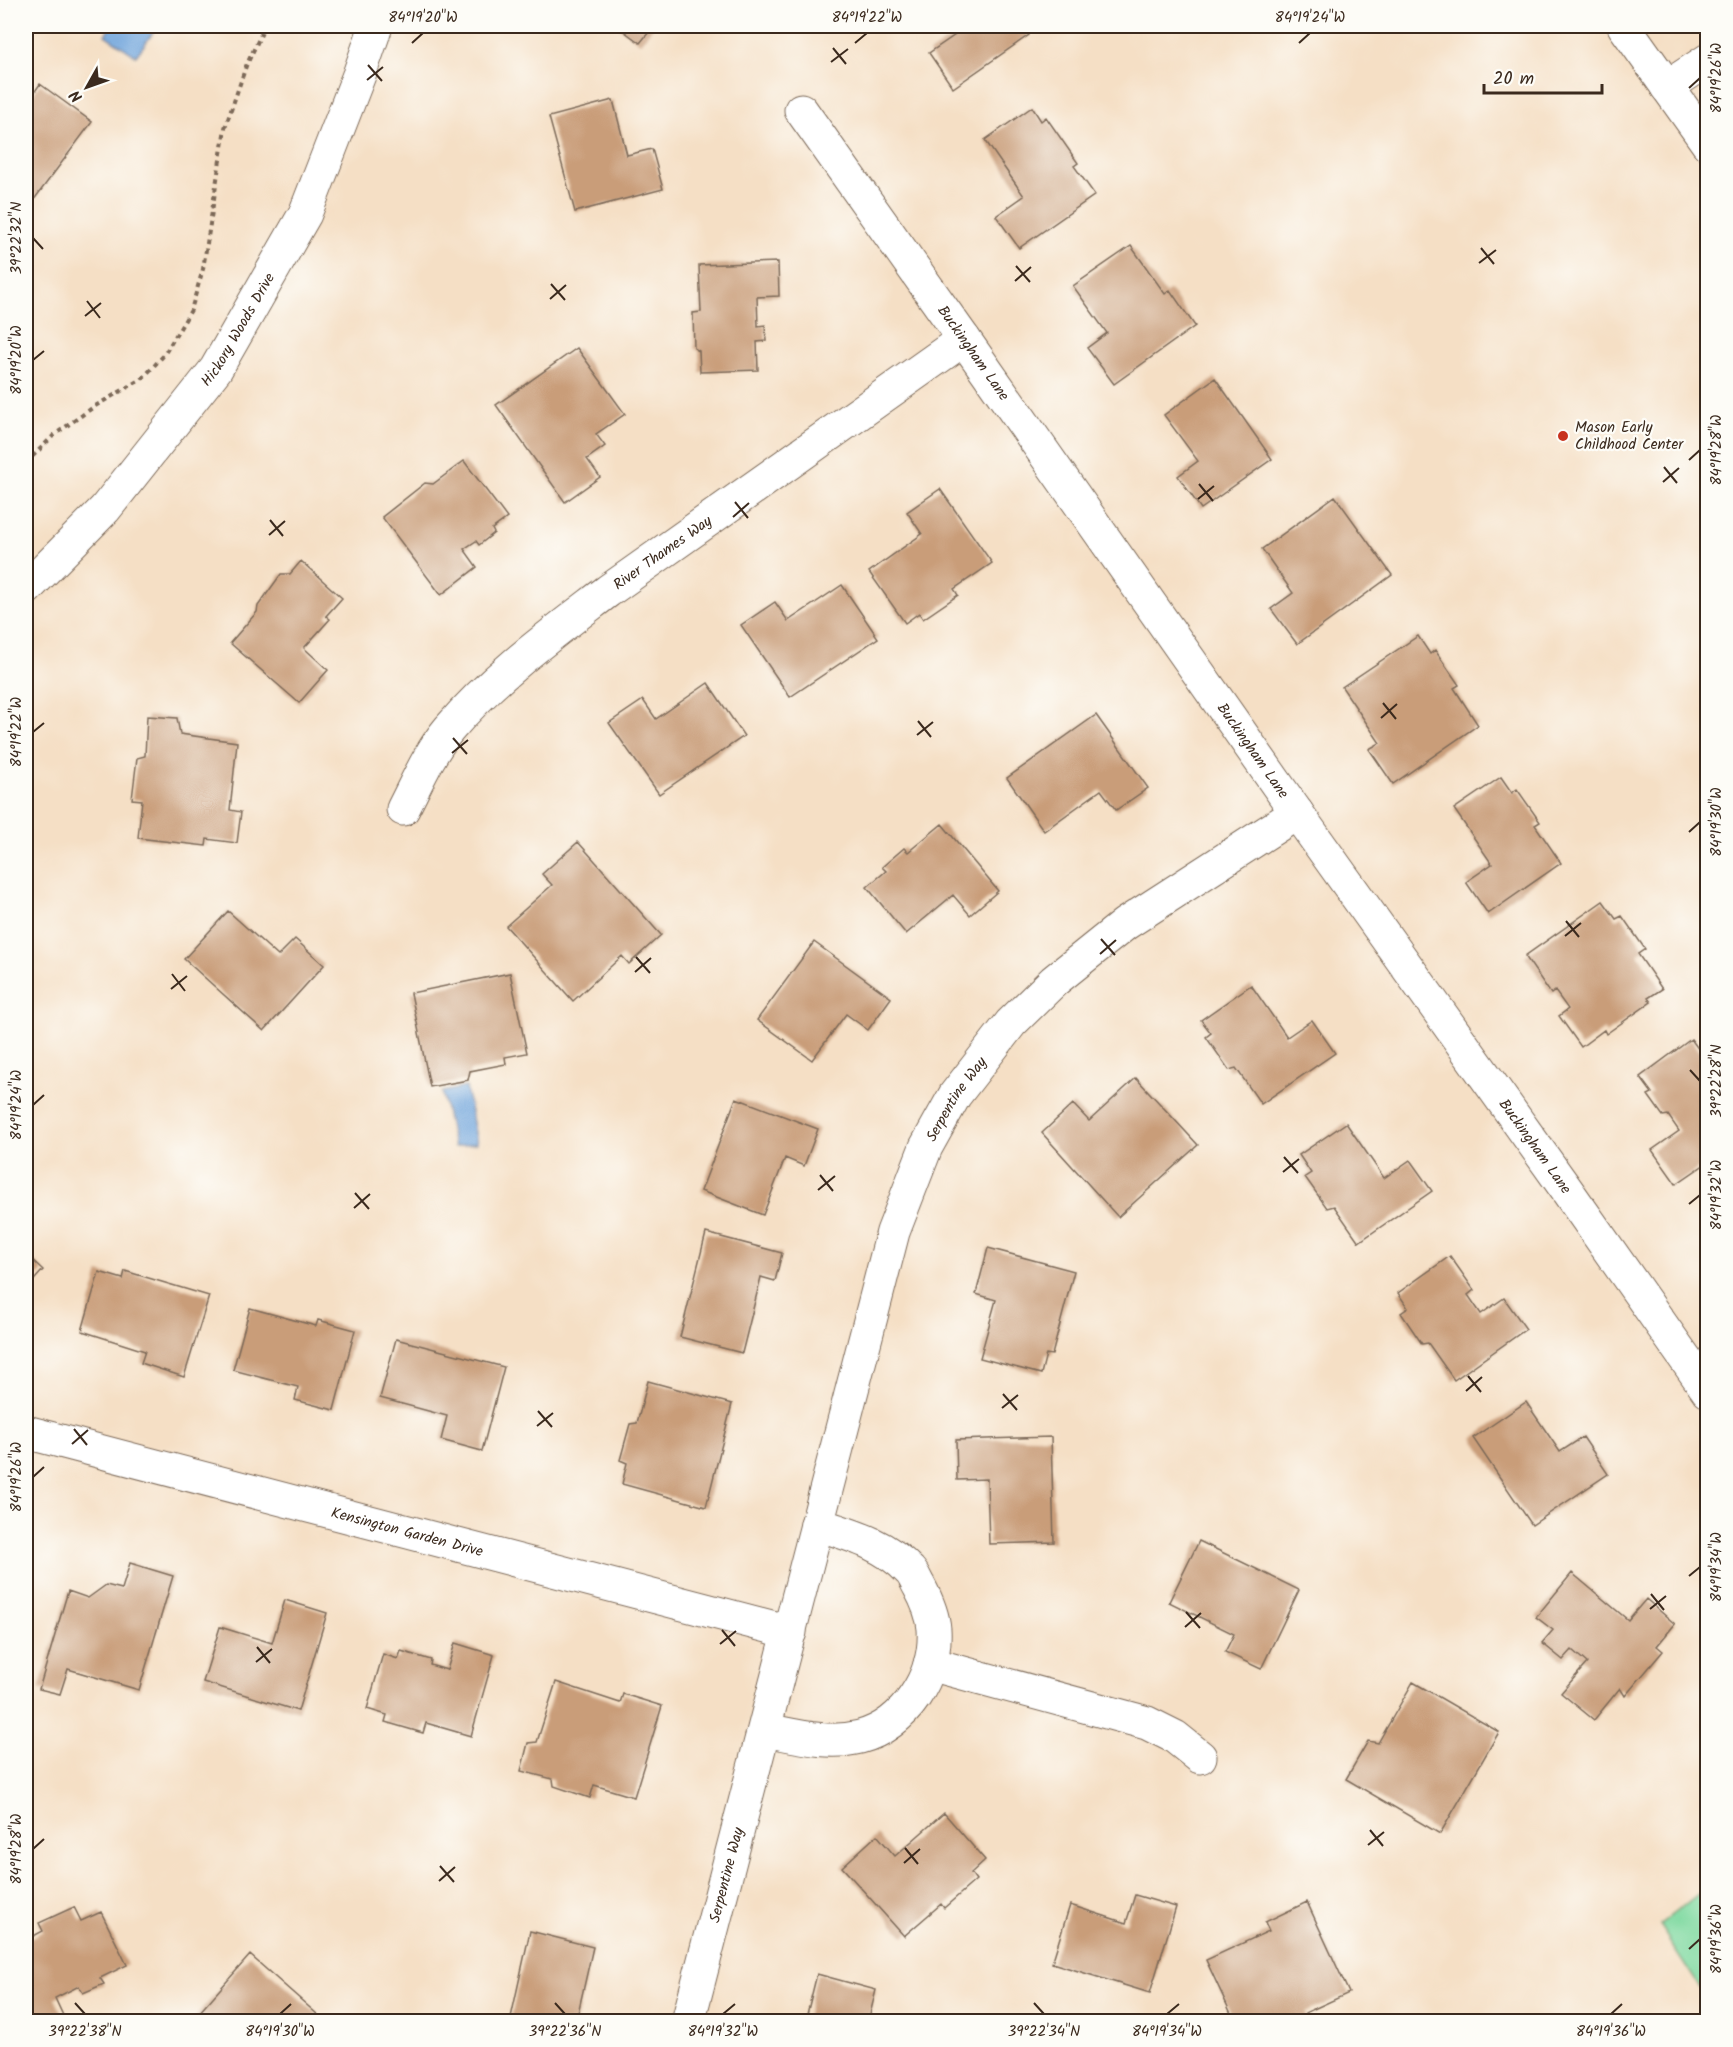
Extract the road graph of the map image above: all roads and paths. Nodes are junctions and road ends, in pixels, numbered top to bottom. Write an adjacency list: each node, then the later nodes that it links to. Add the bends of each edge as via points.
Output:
1 (265, 26): 9 (path, via 246,66 225,128 203,268 191,310 164,355 142,379 54,435)
2 (376, 26): 10 (street, Hickory Woods Drive, via 305,214 216,369 105,509)
3 (1624, 26): 5 (street)
4 (1707, 60): 5 (street)
5 (1668, 87): 7 (street)
6 (801, 110): 8 (street, Buckingham Lane)
7 (1707, 144)
8 (964, 339): 11 (street, River Thames Way, via 608,591 533,650 448,730 430,755); 12 (street, Buckingham Lane)
9 (26, 463)
10 (26, 590)
11 (403, 809)
12 (1297, 813): 13 (street, Buckingham Lane); 15 (street, Serpentine Way, via 1125,924 1054,981 1011,1023 955,1095 926,1147 893,1232)
13 (1707, 1391)
14 (26, 1432): 16 (street, Kensington Garden Drive)
15 (817, 1524): 16 (street, Serpentine Way); 17 (street, via 859,1537 888,1552 911,1572 927,1599 934,1629)
16 (790, 1632): 18 (street, Serpentine Way)
17 (930, 1664): 18 (street, via 921,1689 901,1714 876,1732 828,1741); 19 (street, via 1147,1723 1175,1737)
18 (765, 1730): 20 (street, Serpentine Way)
19 (1200, 1757)
20 (688, 2022)

